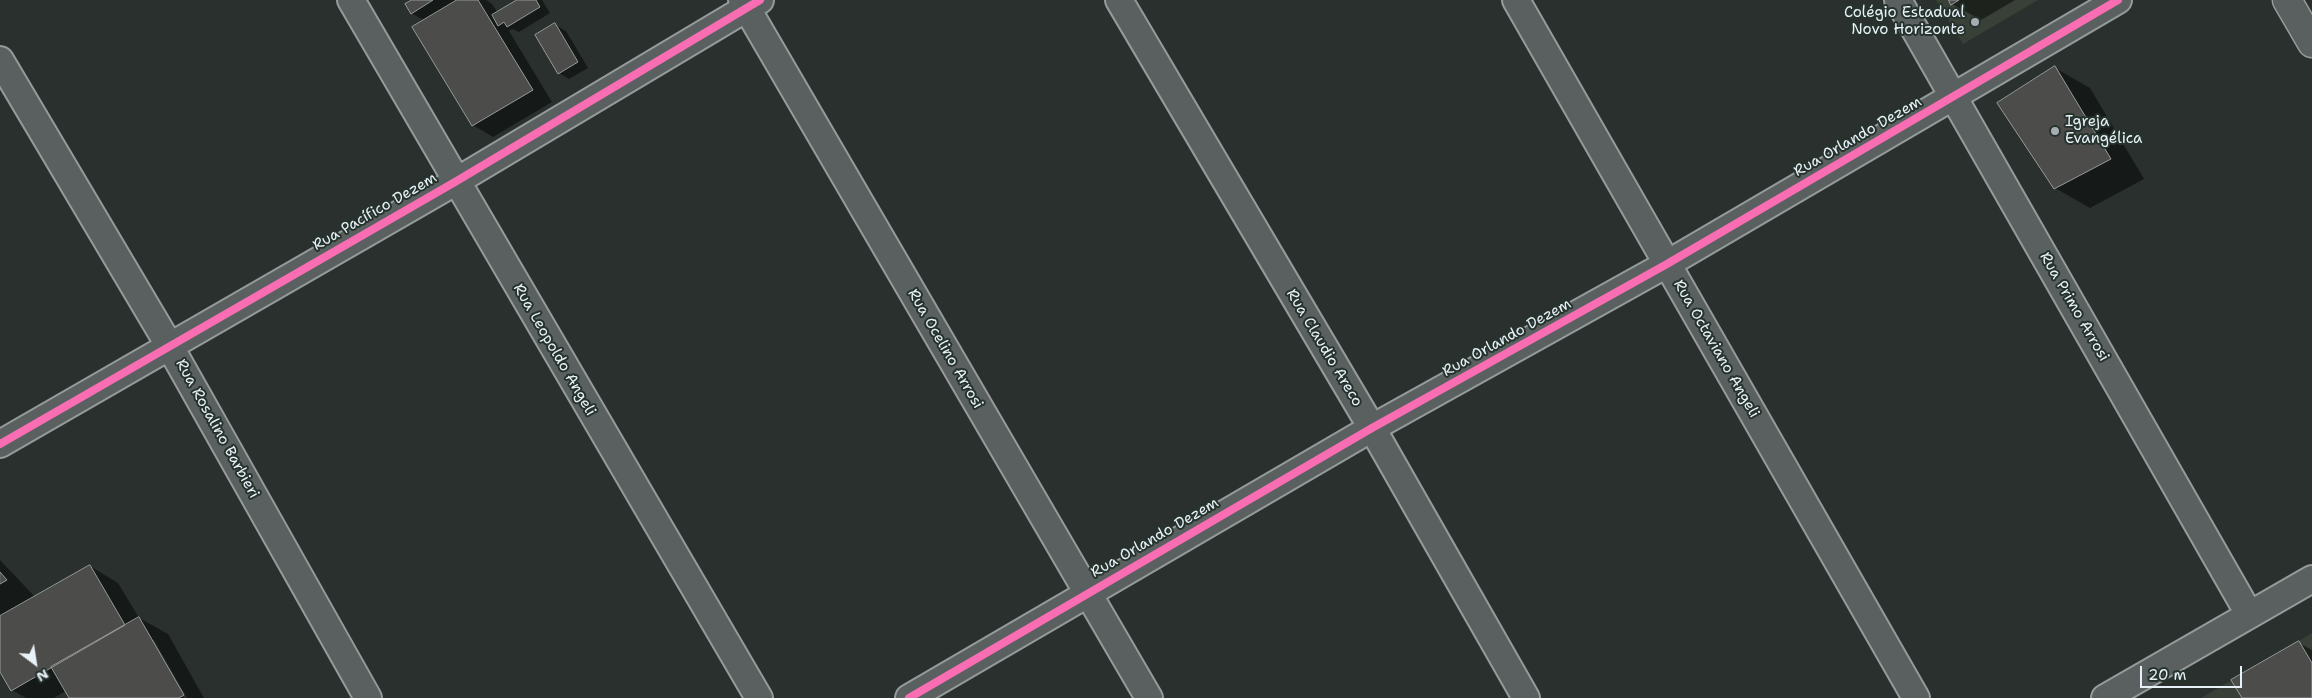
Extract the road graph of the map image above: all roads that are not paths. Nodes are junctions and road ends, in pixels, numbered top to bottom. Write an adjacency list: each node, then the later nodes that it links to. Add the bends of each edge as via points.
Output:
1 (351, 0): 11 (street, Rua Leopoldo Angeli)
2 (1119, 0): 14 (street, Rua Claudio Areco)
3 (1516, 0): 12 (street, Rua Octaviano Angeli)
4 (1898, 0): 10 (street, Rua Primo Arrosi)
5 (2118, 0): 10 (street, Rua Orlando Dezem)
6 (2287, 0): 8 (street)
7 (750, 3): 11 (street, Rua Pacífico Dezem); 17 (street, Rua Ocelino Arrosi)
8 (2312, 43)
9 (0, 60): 13 (street, Rua Rosalino Barbieri)
10 (1954, 96): 12 (street, Rua Orlando Dezem); 18 (street, Rua Primo Arrosi)
11 (455, 182): 13 (street, Rua Pacífico Dezem); 20 (street, Rua Leopoldo Angeli)
12 (1668, 264): 14 (street, Rua Orlando Dezem); 24 (street, Rua Octaviano Angeli)
13 (169, 345): 15 (street, Rua Pacífico Dezem); 19 (street, Rua Rosalino Barbieri)
14 (1372, 428): 17 (street, Rua Orlando Dezem); 23 (street, Rua Claudio Areco)
15 (0, 444)
16 (2312, 579): 18 (street)
17 (1087, 593): 21 (street, Rua Orlando Dezem); 22 (street, Rua Ocelino Arrosi)
18 (2250, 614): 25 (street)
19 (368, 698)
20 (759, 698)
21 (908, 698)
22 (1149, 698)
23 (1526, 698)
24 (1916, 698)
25 (2105, 698)

